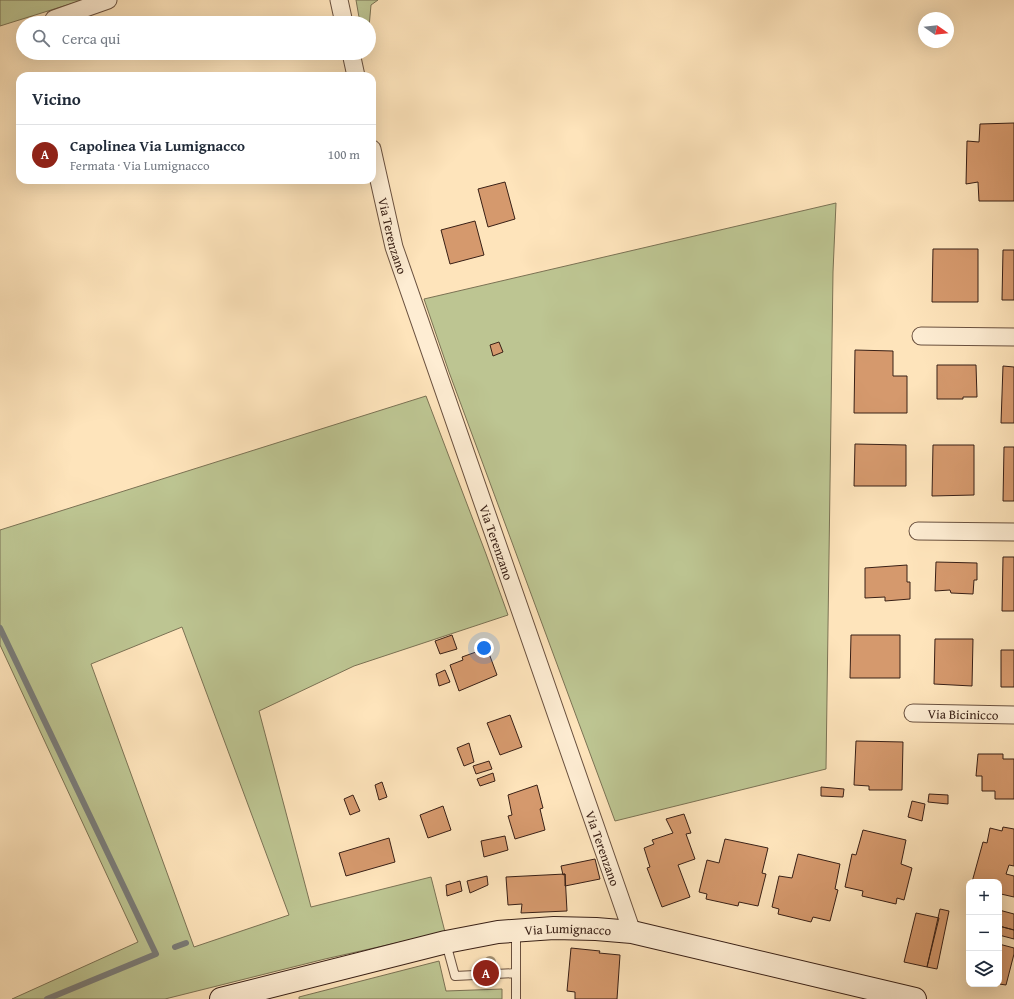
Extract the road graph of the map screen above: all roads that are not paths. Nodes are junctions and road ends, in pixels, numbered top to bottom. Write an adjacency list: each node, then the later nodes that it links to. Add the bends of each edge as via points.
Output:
1 (108, 0): 3 (street)
2 (339, 0): 4 (street)
3 (63, 16)
4 (342, 16)
5 (353, 60): 6 (street)
6 (355, 72)
7 (376, 167): 15 (street, Via Terenzano, via 394,247)
8 (921, 336): 9 (street)
9 (1014, 337)
10 (918, 531): 11 (street)
11 (1014, 532)
12 (913, 713): 13 (street, Via Bicinicco)
13 (1014, 715)
14 (516, 930): 15 (main road, Via Lumignacco, via 554,928); 16 (main road, Via Lumignacco); 17 (lane)
15 (632, 932): 20 (main road, Via Lumignacco)
16 (446, 942): 17 (lane, via 455,976); 18 (main road, Via Lumignacco)
17 (516, 973): 19 (lane)
18 (221, 999)
19 (516, 999)
20 (915, 999)

